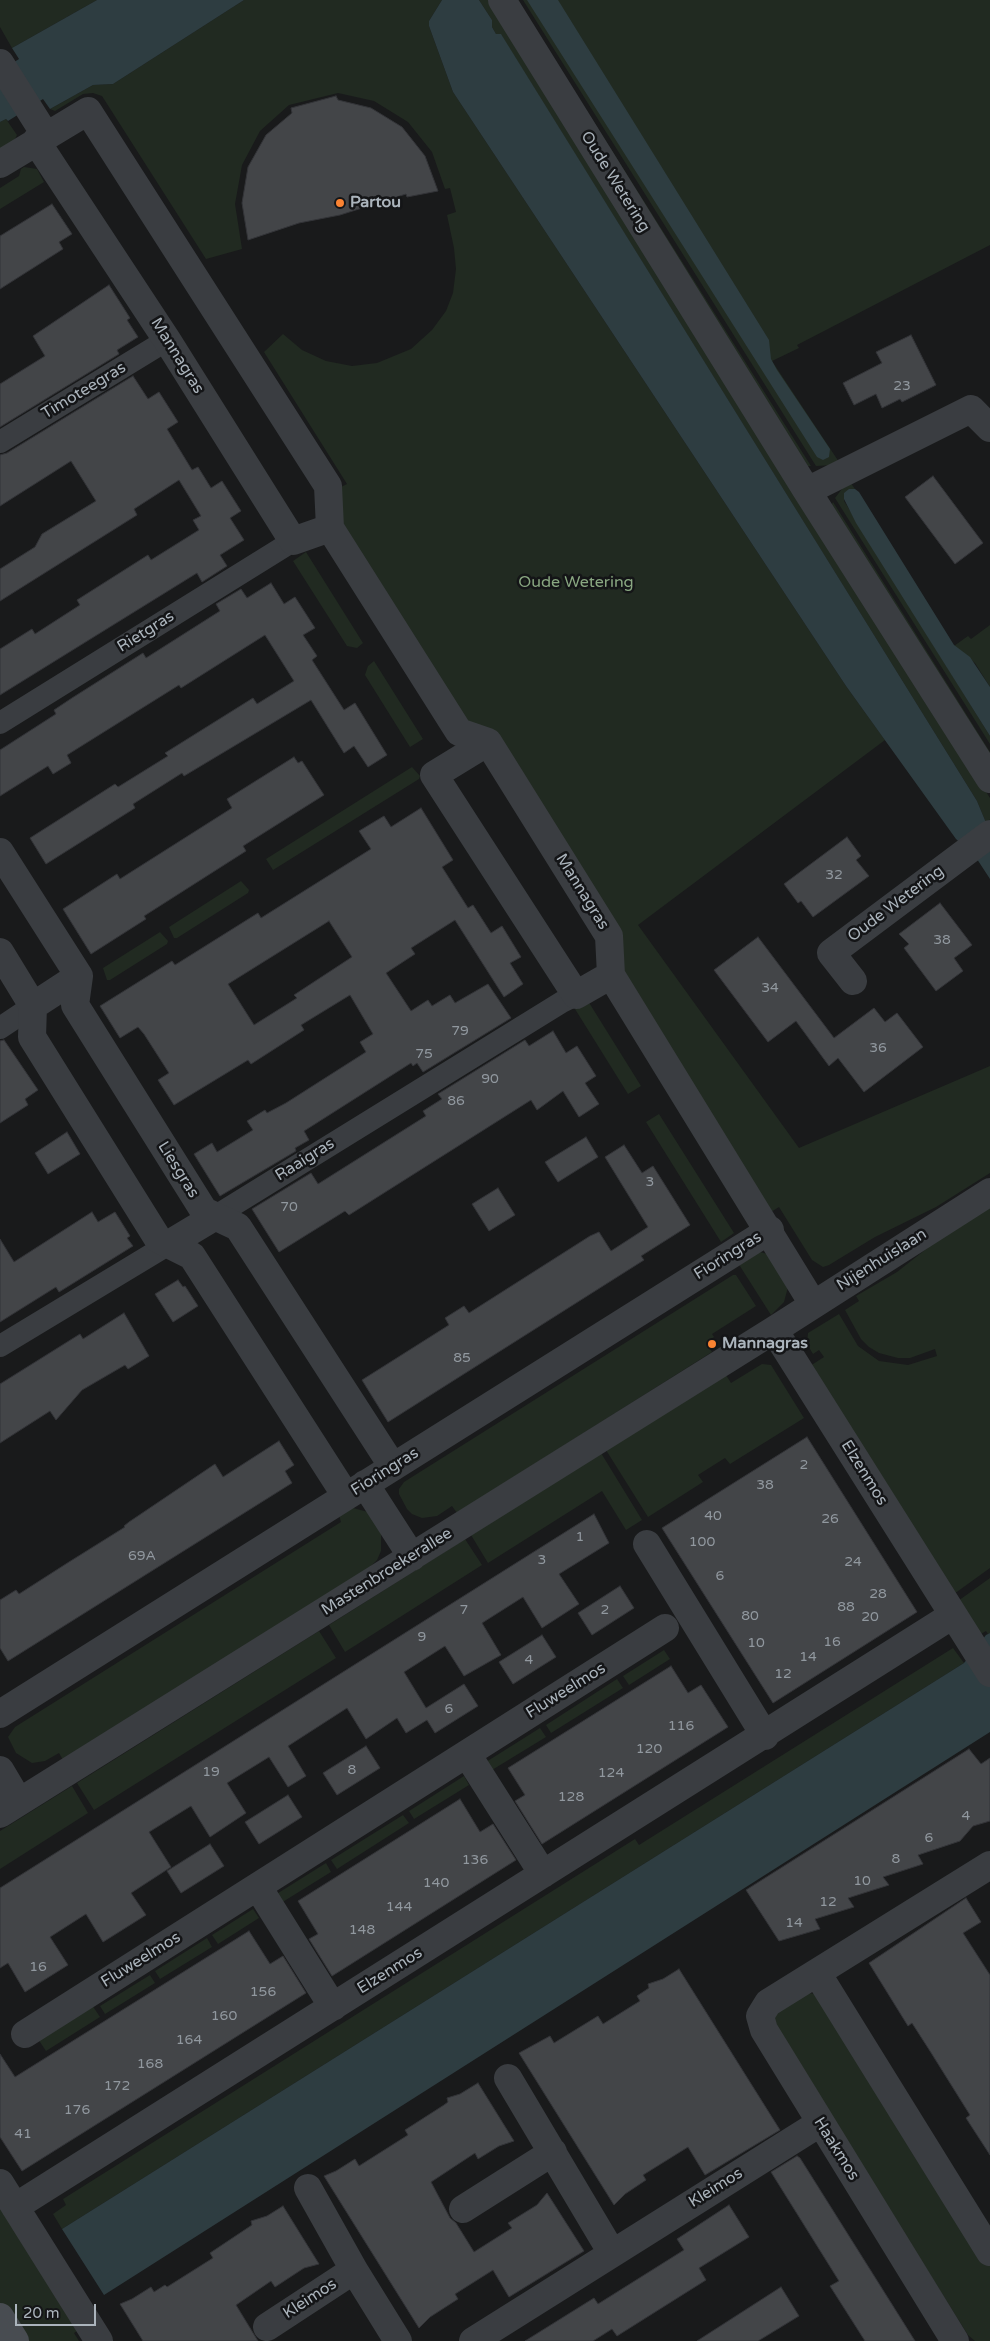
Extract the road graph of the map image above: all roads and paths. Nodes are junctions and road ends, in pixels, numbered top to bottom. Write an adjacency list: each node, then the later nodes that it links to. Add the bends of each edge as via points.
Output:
1 (502, 0): 8 (street, Oude Wetering)
2 (1, 64): 3 (street, Mannagras)
3 (39, 132): 4 (street); 5 (street, Mannagras); 9 (street, via 88,111 328,486)
4 (0, 164)
5 (167, 340): 7 (street, Timoteegras); 10 (street, Mannagras)
6 (990, 428): 8 (street, via 971,409)
7 (0, 442)
8 (807, 491): 13 (street, Oude Wetering)
9 (330, 528): 10 (street); 12 (street, via 459,732)
10 (293, 540): 11 (street, Rietgras)
11 (0, 723)
12 (488, 742): 17 (street, Mannagras, via 609,936); 20 (street, via 434,776)
13 (990, 779)
14 (981, 841): 19 (street, Oude Wetering, via 831,953)
15 (0, 852): 18 (street)
16 (0, 952): 21 (street)
17 (611, 975): 20 (street, Raaigras); 25 (street, Mannagras)
18 (79, 976): 21 (street); 24 (street, Liesgras, via 75,1005 204,1211)
19 (853, 981)
20 (576, 995): 24 (street, Raaigras)
21 (33, 1006): 22 (street); 26 (street, via 32,1038 158,1239)
22 (0, 1028)
23 (990, 1192): 27 (street, Nijenhuislaan)
24 (214, 1217): 26 (street, Raaigras); 30 (street, Liesgras, via 238,1227)
25 (770, 1230): 27 (street, Mannagras); 30 (street, Fioringras)
26 (169, 1244): 29 (street, Raaigras); 31 (street, via 192,1256)
27 (814, 1304): 28 (street, Nijenhuislaan)
28 (774, 1330): 33 (street, Mastenbroekerallee); 34 (street, Elzenmos)
29 (0, 1346)
30 (393, 1467): 31 (street, Fioringras)
31 (356, 1490): 33 (street); 37 (street, Fioringras)
32 (648, 1544): 38 (street)
33 (412, 1557): 41 (street, Mastenbroekerallee)
34 (953, 1616): 36 (street, Elzenmos); 38 (street, Elzenmos)
35 (665, 1628): 39 (street, Fluweelmos)
36 (990, 1674)
37 (0, 1714)
38 (765, 1736): 43 (street, Elzenmos)
39 (467, 1754): 43 (street); 44 (street, Fluweelmos)
40 (0, 1770): 41 (street)
41 (10, 1808)
42 (990, 1865): 45 (street, Haakmos)
43 (543, 1874): 46 (street, Elzenmos)
44 (258, 1886): 46 (street); 47 (street, Fluweelmos)
45 (817, 1973): 49 (street, Haakmos, via 768,2003 760,2016 764,2030); 55 (street)
46 (333, 2006): 53 (street, Elzenmos)
47 (25, 2034)
48 (508, 2078): 50 (street)
49 (820, 2123): 56 (street, Kleimos); 64 (street, Haakmos)
50 (554, 2152): 54 (street); 56 (street)
51 (0, 2182): 53 (street)
52 (308, 2188): 57 (street, Kleimos)
53 (15, 2207): 61 (street)
54 (463, 2209)
55 (990, 2252)
56 (612, 2253): 63 (street, Kleimos)
57 (354, 2270): 59 (street, Kleimos); 62 (street, Kleimos)
58 (0, 2317): 60 (main road)
59 (267, 2327)
60 (15, 2341)
61 (99, 2341)
62 (398, 2341)
63 (473, 2341)
64 (955, 2341)

